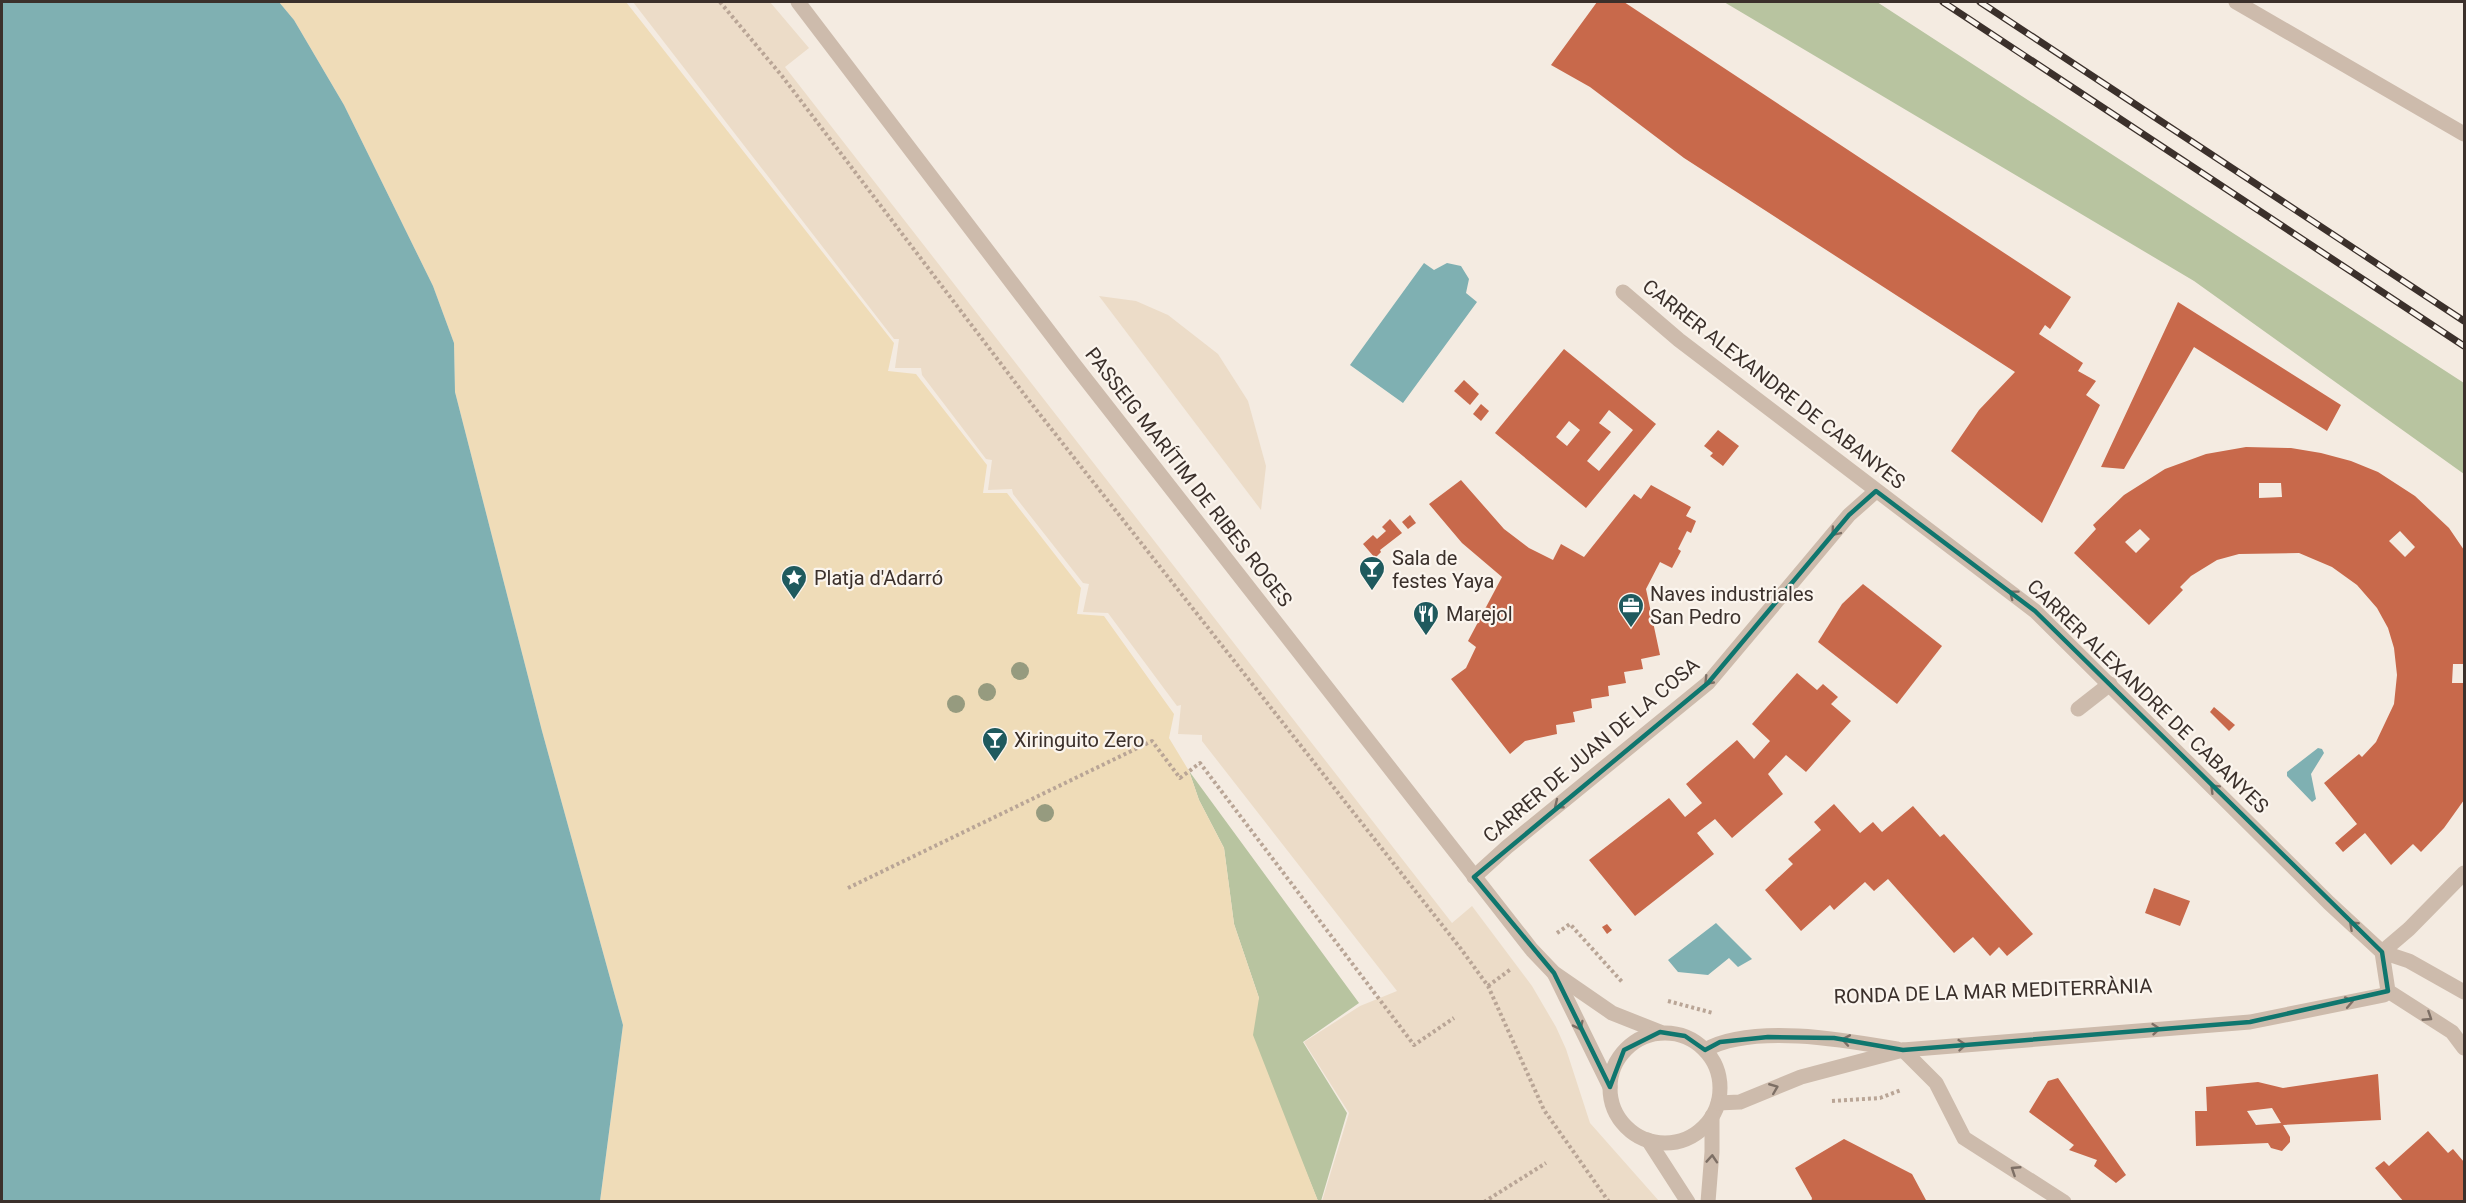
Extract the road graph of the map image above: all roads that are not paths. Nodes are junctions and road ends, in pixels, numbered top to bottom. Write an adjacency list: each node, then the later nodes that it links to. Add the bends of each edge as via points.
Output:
1 (798, 2): 9 (street, PASSEIG MARÍTIM DE RIBES ROGES, via 1073,363)
2 (2236, 2): 3 (street)
3 (2464, 134)
4 (1623, 292): 5 (street, CARRER ALEXANDRE DE CABANYES, via 1679,340)
5 (1876, 491): 6 (street, CARRER ALEXANDRE DE CABANYES, one-way to 5, via 2035,611); 9 (street, CARRER DE JUAN DE LA COSA, one-way to 9, via 1850,515 1708,683)
6 (2109, 684): 7 (street); 10 (street, CARRER ALEXANDRE DE CABANYES, one-way to 6)
7 (2078, 709)
8 (2464, 873): 10 (street)
9 (1474, 877): 11 (street, PASSEIG MARÍTIM DE RIBES ROGES)
10 (2382, 952): 12 (street); 13 (street)
11 (1554, 974): 14 (street, PASSEIG MARÍTIM DE RIBES ROGES, via 1612,1013); 18 (street, PASSEIG MARÍTIM DE RIBES ROGES, one-way to 18)
12 (2388, 991): 15 (street, one-way to 15, via 2452,1032); 17 (street, RONDA DE LA MAR MEDITERRÀNIA, one-way to 12, via 2250,1022 2384,995)
13 (2464, 992)
14 (1660, 1032): 16 (street, PASSEIG MARÍTIM DE RIBES ROGES, via 1685,1036); 18 (street, via 1640,1038 1624,1050 1614,1067)
15 (2464, 1048)
16 (1706, 1050): 17 (street, RONDA DE LA MAR MEDITERRÀNIA, one-way to 16, via 1834,1038 1768,1037 1720,1042); 19 (street, via 1719,1078)
17 (1903, 1050): 19 (street, RONDA DE LA MAR MEDITERRÀNIA, one-way to 17, via 1801,1077); 23 (street, one-way to 17, via 1964,1138 1936,1083)
18 (1610, 1087): 20 (street, PASSEIG MARÍTIM DE RIBES ROGES, via 1612,1104 1620,1120 1632,1133)
19 (1715, 1110): 20 (street, via 1705,1126 1684,1139 1667,1143); 22 (street, one-way to 19)
20 (1648, 1140): 21 (street, PASSEIG MARÍTIM DE RIBES ROGES)
21 (1688, 1202)
22 (1708, 1202)
23 (2064, 1202)

